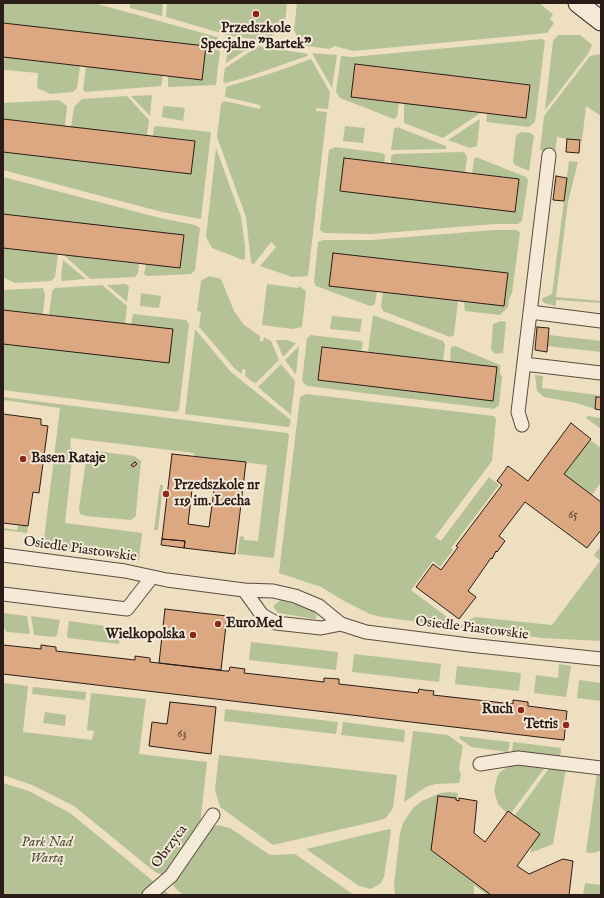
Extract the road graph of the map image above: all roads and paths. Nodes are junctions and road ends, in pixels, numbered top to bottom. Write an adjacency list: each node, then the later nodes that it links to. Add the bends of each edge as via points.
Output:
1 (578, 3): 2 (main road)
2 (601, 21)
3 (549, 155): 4 (street)
4 (530, 312): 5 (street); 6 (street)
5 (601, 321)
6 (524, 364): 7 (street); 8 (street, via 518,412)
7 (601, 373)
8 (522, 425)
9 (3, 555): 10 (street, Osiedle Piastowskie)
10 (152, 577): 11 (street, Osiedle Piastowskie); 12 (street, Osiedle Piastowskie, via 127,609)
11 (244, 590): 13 (street, Osiedle Piastowskie, via 273,591 295,596 318,606); 13 (street, Osiedle Piastowskie, via 262,615 276,623 321,628)
12 (3, 594)
13 (341, 624): 14 (street, Osiedle Piastowskie, via 366,632)
14 (601, 659)
15 (480, 764): 16 (street, via 518,758)
16 (601, 768)
17 (213, 815): 18 (street, Obrzyca, via 171,876)
18 (149, 895)

